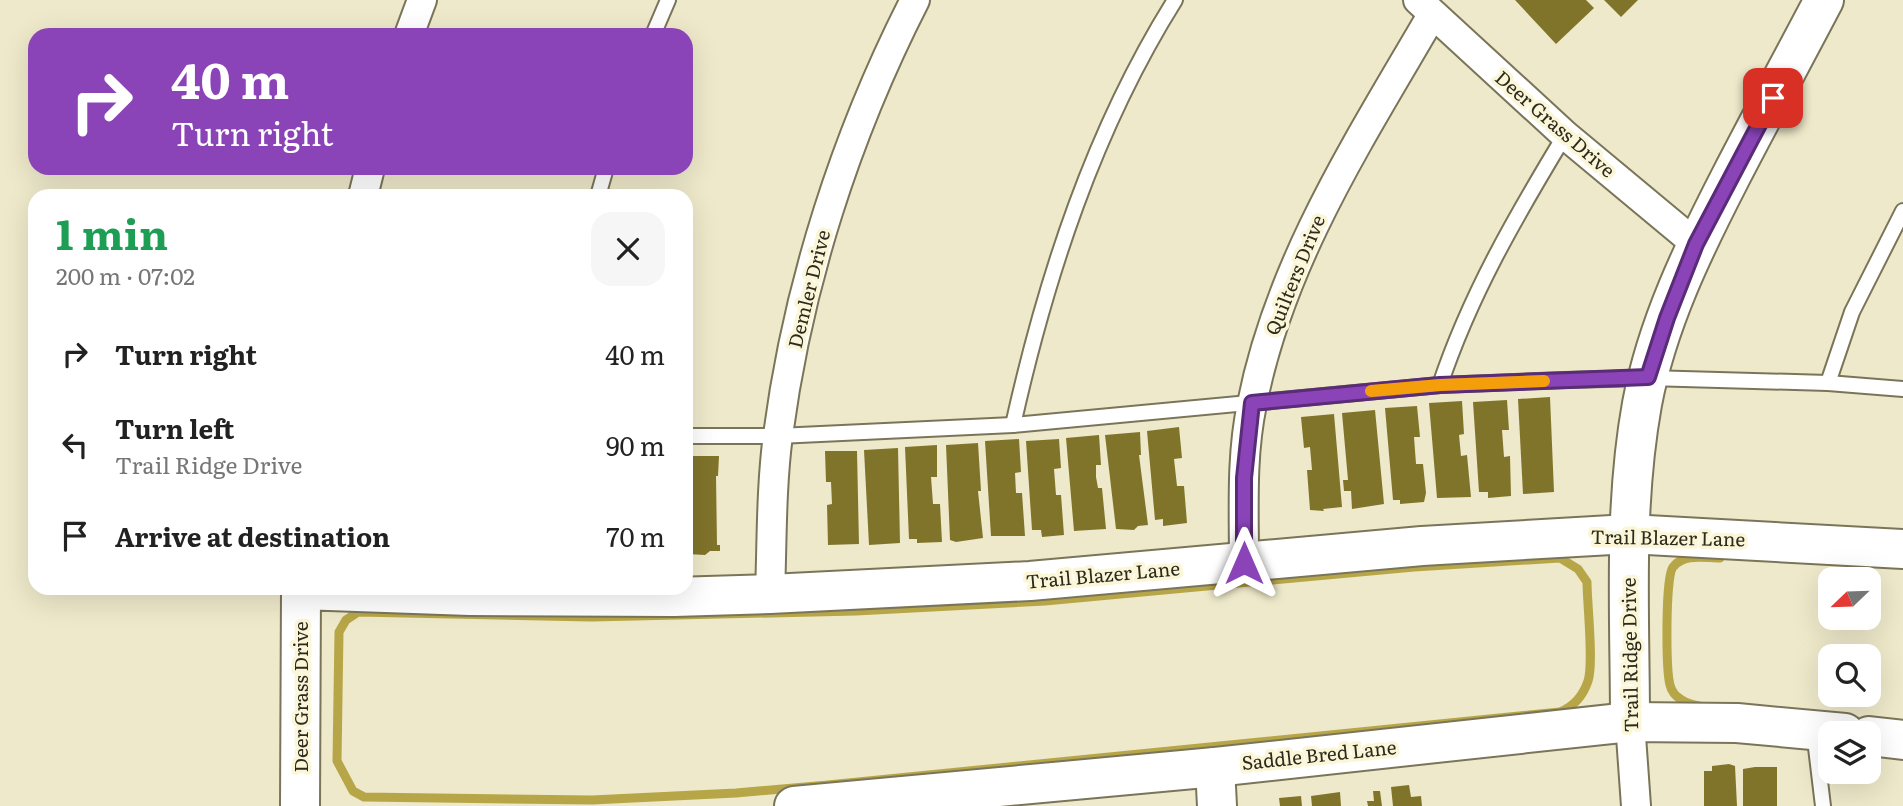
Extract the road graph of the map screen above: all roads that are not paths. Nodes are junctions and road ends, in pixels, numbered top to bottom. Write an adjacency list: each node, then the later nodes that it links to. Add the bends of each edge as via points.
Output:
1 (422, 0): 7 (street)
2 (668, 0): 8 (lane)
3 (915, 0): 19 (street, Demler Drive, via 875,83 824,225 793,349)
4 (1175, 0): 17 (lane, via 1088,173 1032,341)
5 (1825, 0): 11 (street, Trail Ridge Drive)
6 (1425, 8): 9 (street, Deer Grass Drive); 16 (street, Quilters Drive, via 1304,244)
7 (412, 28)
8 (656, 28)
9 (1565, 135): 11 (street, Deer Grass Drive); 14 (lane, via 1486,270)
10 (1903, 211): 13 (lane, via 1852,312)
11 (1696, 244): 12 (street, Trail Ridge Drive)
12 (1648, 377): 13 (lane); 14 (lane); 20 (street, Trail Ridge Drive, via 1631,482)
13 (1828, 383): 15 (lane)
14 (1440, 385): 16 (lane)
15 (1903, 389)
16 (1252, 403): 17 (lane); 22 (street, Quilters Drive, via 1244,478)
17 (1013, 425): 19 (lane)
18 (693, 436): 19 (lane)
19 (778, 436): 23 (street, Demler Drive)
20 (1629, 534): 21 (street, Trail Blazer Lane); 22 (street, Trail Blazer Lane, via 1422,546); 26 (street, Trail Ridge Drive)
21 (1903, 549)
22 (1244, 563): 23 (street, Trail Blazer Lane, via 1030,581)
23 (770, 594): 25 (street, Trail Blazer Lane)
24 (301, 595): 32 (street, Deer Grass Drive)
25 (457, 595)
26 (1630, 722): 27 (street, Saddle Bred Lane, via 1737,723); 30 (street, Saddle Bred Lane); 35 (street, Trail Ridge Drive)
27 (1818, 730)
28 (1881, 737): 29 (street)
29 (1903, 740)
30 (1215, 767): 33 (street, Saddle Bred Lane); 34 (street)
31 (1825, 784): 36 (lane)
32 (300, 806)
33 (794, 806)
34 (1217, 806)
35 (1636, 806)
36 (1823, 806)

